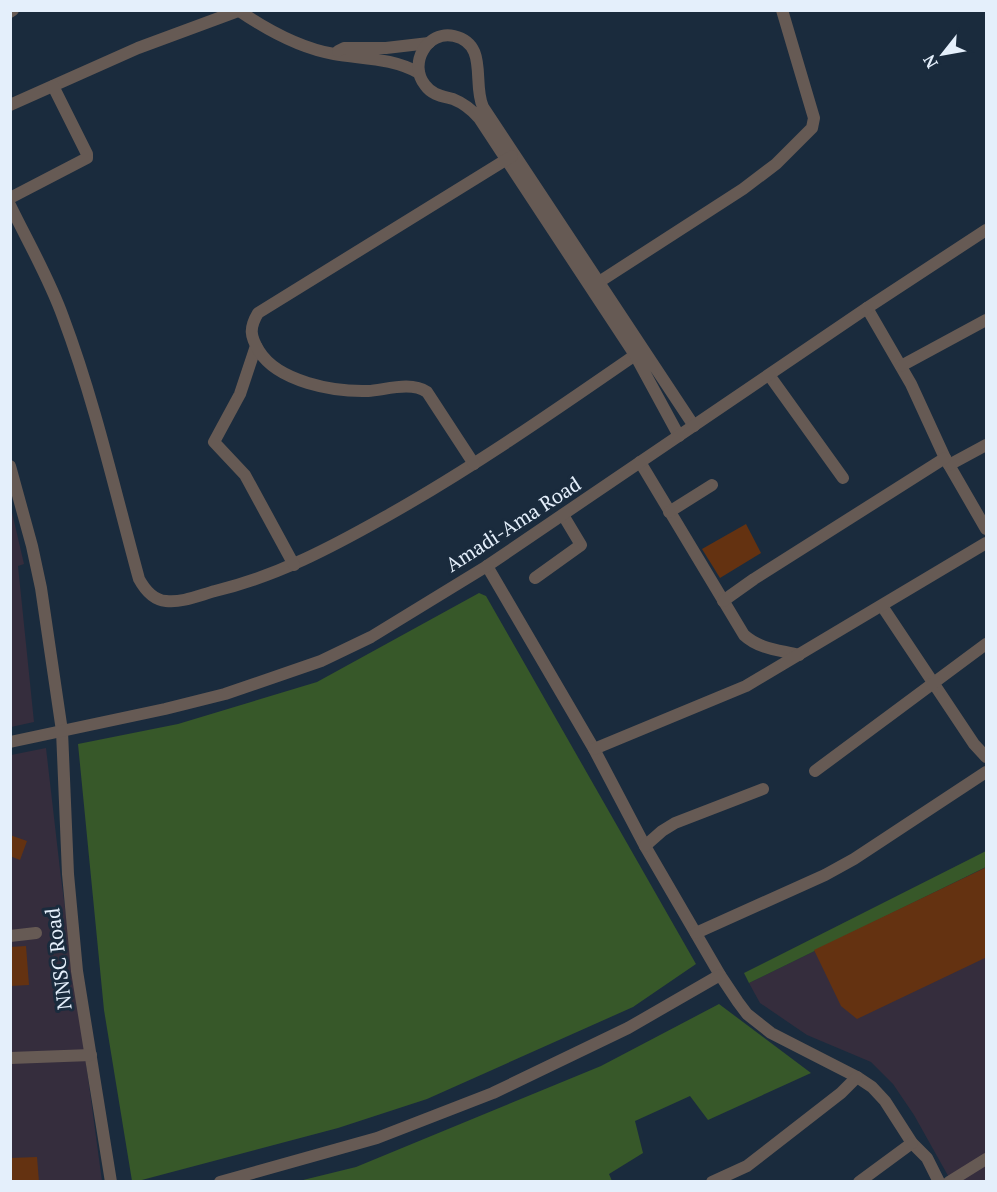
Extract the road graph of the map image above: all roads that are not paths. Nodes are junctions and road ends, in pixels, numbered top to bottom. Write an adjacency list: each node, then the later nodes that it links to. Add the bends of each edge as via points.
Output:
1 (782, 10): 12 (street, via 814,118 812,128 776,164 743,189)
2 (238, 11): 4 (street, via 273,33); 6 (street, via 138,48)
3 (429, 43): 4 (street, via 344,48); 5 (street, via 420,55); 8 (street, via 444,35 455,36 469,45 478,62 478,98)
4 (332, 54): 5 (street, via 396,63)
5 (419, 73): 8 (street, via 432,92 473,111)
6 (53, 86): 7 (street); 9 (street, via 87,158)
7 (10, 105)
8 (510, 157): 12 (street); 15 (street, via 258,313 251,324); 16 (street)
9 (10, 198)
10 (10, 205): 32 (street, via 62,314 144,587 158,599 179,600)
11 (987, 230): 13 (street, Amadi-Ama Road)
12 (599, 282): 16 (street)
13 (867, 308): 17 (street); 18 (street, Amadi-Ama Road)
14 (987, 320): 17 (street)
15 (256, 345): 24 (street, via 264,360 279,371 309,383 368,391 422,388); 32 (street, via 240,394 214,441 245,475)
16 (640, 352): 19 (street); 20 (street); 24 (street)
17 (901, 366): 22 (street)
18 (769, 375): 19 (street, Amadi-Ama Road); 26 (street)
19 (694, 426): 20 (street, Amadi-Ama Road)
20 (679, 436): 23 (street, Amadi-Ama Road)
21 (987, 445): 22 (street)
22 (947, 461): 30 (street); 35 (street)
23 (640, 462): 28 (street); 29 (street, Amadi-Ama Road)
24 (474, 464): 32 (street, via 343,541)
25 (10, 466): 40 (street, NNSC Road, via 41,588)
26 (843, 478)
27 (712, 485): 28 (street)
28 (669, 512): 35 (street)
29 (563, 515): 33 (street, Amadi-Ama Road); 34 (street, via 581,545)
30 (987, 529)
31 (987, 543): 36 (street)
32 (294, 565)
33 (487, 566): 40 (street, Amadi-Ama Road, via 371,637 321,661 225,694); 42 (street)
34 (534, 578)
35 (723, 601): 38 (street, via 752,642)
36 (882, 606): 38 (street); 39 (street)
37 (987, 644): 39 (street)
38 (800, 655): 42 (street, via 746,686)
39 (934, 683): 43 (street); 44 (street)
40 (62, 731): 41 (street, Amadi-Ama Road); 52 (street, NNSC Road, via 69,885 77,971)
41 (10, 742)
42 (594, 749): 47 (street)
43 (987, 757)
44 (815, 771)
45 (987, 772): 49 (street, via 854,859)
46 (763, 789): 47 (street, via 675,823)
47 (645, 846): 49 (street)
48 (36, 933): 50 (street)
49 (696, 933): 51 (street)
50 (10, 936)
51 (720, 975): 54 (street, via 747,1014 771,1033); 58 (street, via 628,1028 493,1093 377,1138)
52 (91, 1054): 53 (street); 57 (street, NNSC Road)
53 (10, 1058)
54 (857, 1077): 55 (street, via 885,1101); 59 (street, via 747,1166)
55 (912, 1143): 60 (street); 61 (street, via 927,1158)
56 (987, 1159): 62 (street)
57 (111, 1182)
58 (220, 1182)
59 (712, 1182)
60 (860, 1182)
61 (939, 1182)
62 (949, 1182)

